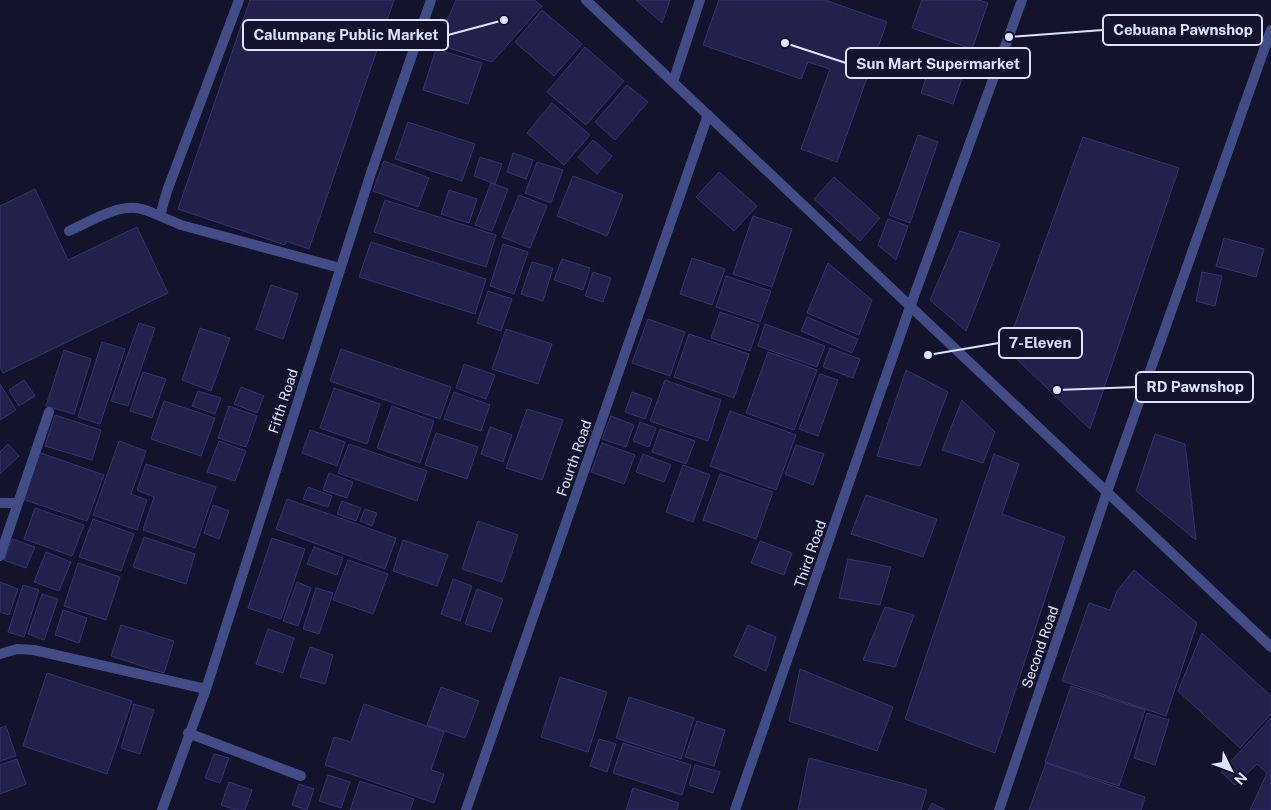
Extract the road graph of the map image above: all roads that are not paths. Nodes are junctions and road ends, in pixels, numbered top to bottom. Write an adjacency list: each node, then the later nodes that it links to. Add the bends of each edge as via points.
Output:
1 (239, 0): 9 (street)
2 (431, 0): 11 (street, Fifth Road)
3 (586, 0): 7 (street)
4 (700, 0): 7 (street)
5 (1022, 0): 12 (street, Third Road)
6 (1271, 30): 14 (street, Second Road)
7 (673, 82): 8 (street)
8 (708, 115): 12 (street); 24 (street, Fourth Road)
9 (160, 216): 10 (street, via 129,208); 11 (street, via 181,225)
10 (69, 230)
11 (340, 268): 20 (street, Fifth Road)
12 (910, 306): 14 (street); 25 (street, Third Road)
13 (49, 412): 16 (street)
14 (1107, 492): 18 (street); 26 (street, Second Road)
15 (0, 503): 16 (street)
16 (18, 503): 17 (street)
17 (0, 556)
18 (1271, 647)
19 (0, 654): 20 (street, via 34,650)
20 (206, 689): 21 (street, Fifth Road)
21 (188, 733): 22 (street); 23 (street, Fifth Road)
22 (301, 776)
23 (162, 810)
24 (466, 810)
25 (735, 810)
26 (999, 810)

